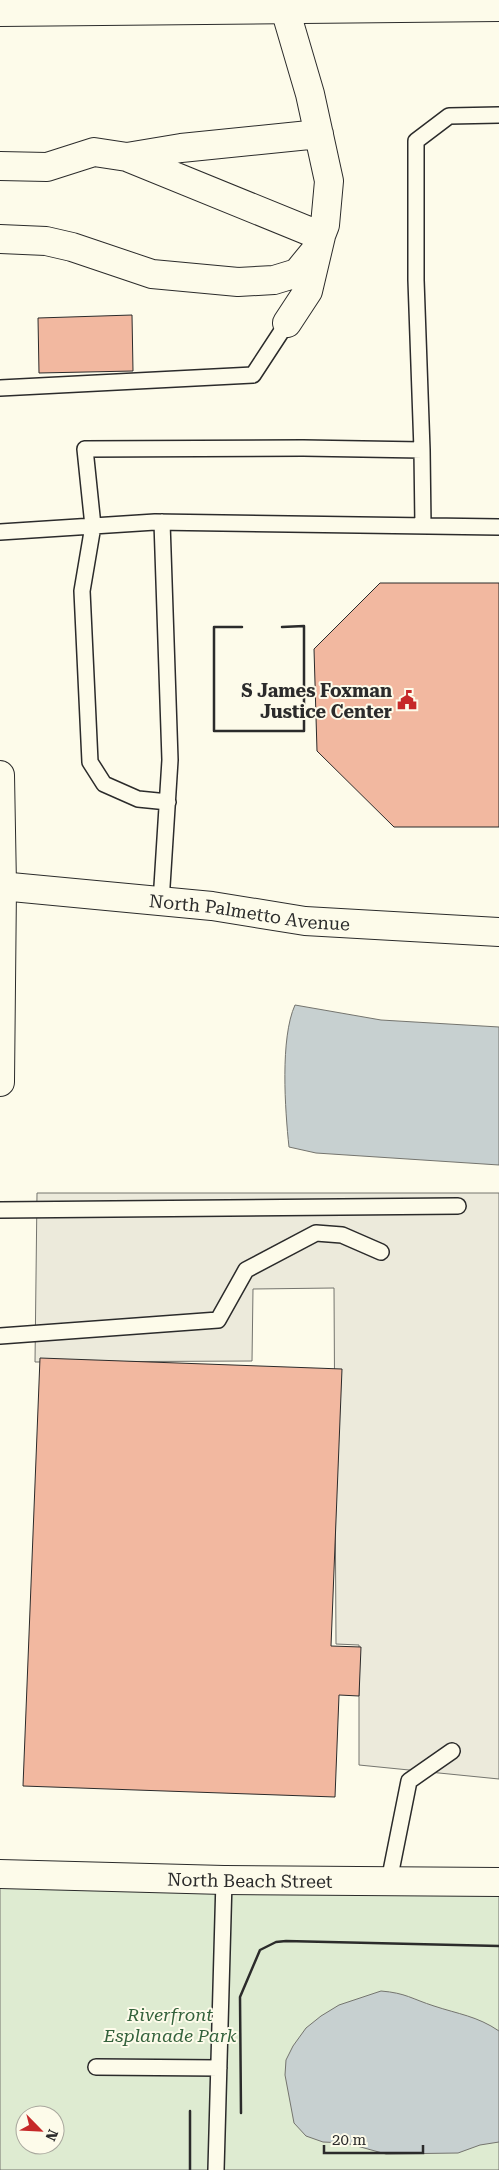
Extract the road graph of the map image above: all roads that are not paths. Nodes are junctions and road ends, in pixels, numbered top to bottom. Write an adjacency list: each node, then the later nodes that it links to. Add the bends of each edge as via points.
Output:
1 (499, 7): 2 (street)
2 (286, 9): 3 (street); 5 (street)
3 (0, 12)
4 (499, 115): 12 (lane, via 449,116 416,141 416,280)
5 (319, 134): 6 (street, via 181,148); 8 (street, via 329,181)
6 (126, 158): 7 (street, via 94,152 47,167); 8 (street)
7 (0, 166)
8 (321, 236): 9 (street, via 315,251 297,273 274,280 238,282 152,274 46,241); 10 (street, via 308,291)
9 (0, 239)
10 (287, 323): 11 (lane, via 253,375)
11 (0, 388)
12 (422, 450): 14 (lane, via 86,449); 15 (lane)
13 (162, 522): 14 (lane); 15 (lane); 19 (lane, via 170,760)
14 (93, 526): 17 (lane); 19 (lane, via 82,591 90,762 104,784 138,799)
15 (423, 526): 16 (lane)
16 (499, 527)
17 (0, 532)
18 (0, 775): 20 (street)
19 (168, 802): 21 (lane)
20 (1, 886): 21 (street, North Palmetto Avenue); 23 (street)
21 (161, 902): 22 (street, North Palmetto Avenue, via 212,906 305,922)
22 (499, 932)
23 (0, 1082)
24 (458, 1206): 25 (lane)
25 (0, 1210)
26 (381, 1252): 27 (lane, via 342,1236 316,1233 246,1270 218,1320)
27 (0, 1336)
28 (452, 1751): 31 (lane, via 409,1781)
29 (0, 1874): 30 (street, North Beach Street)
30 (224, 1880): 31 (street, North Beach Street); 34 (lane)
31 (388, 1881): 32 (street, North Beach Street)
32 (499, 1882)
33 (96, 2067): 34 (lane)
34 (219, 2068): 35 (lane)
35 (216, 2170)

